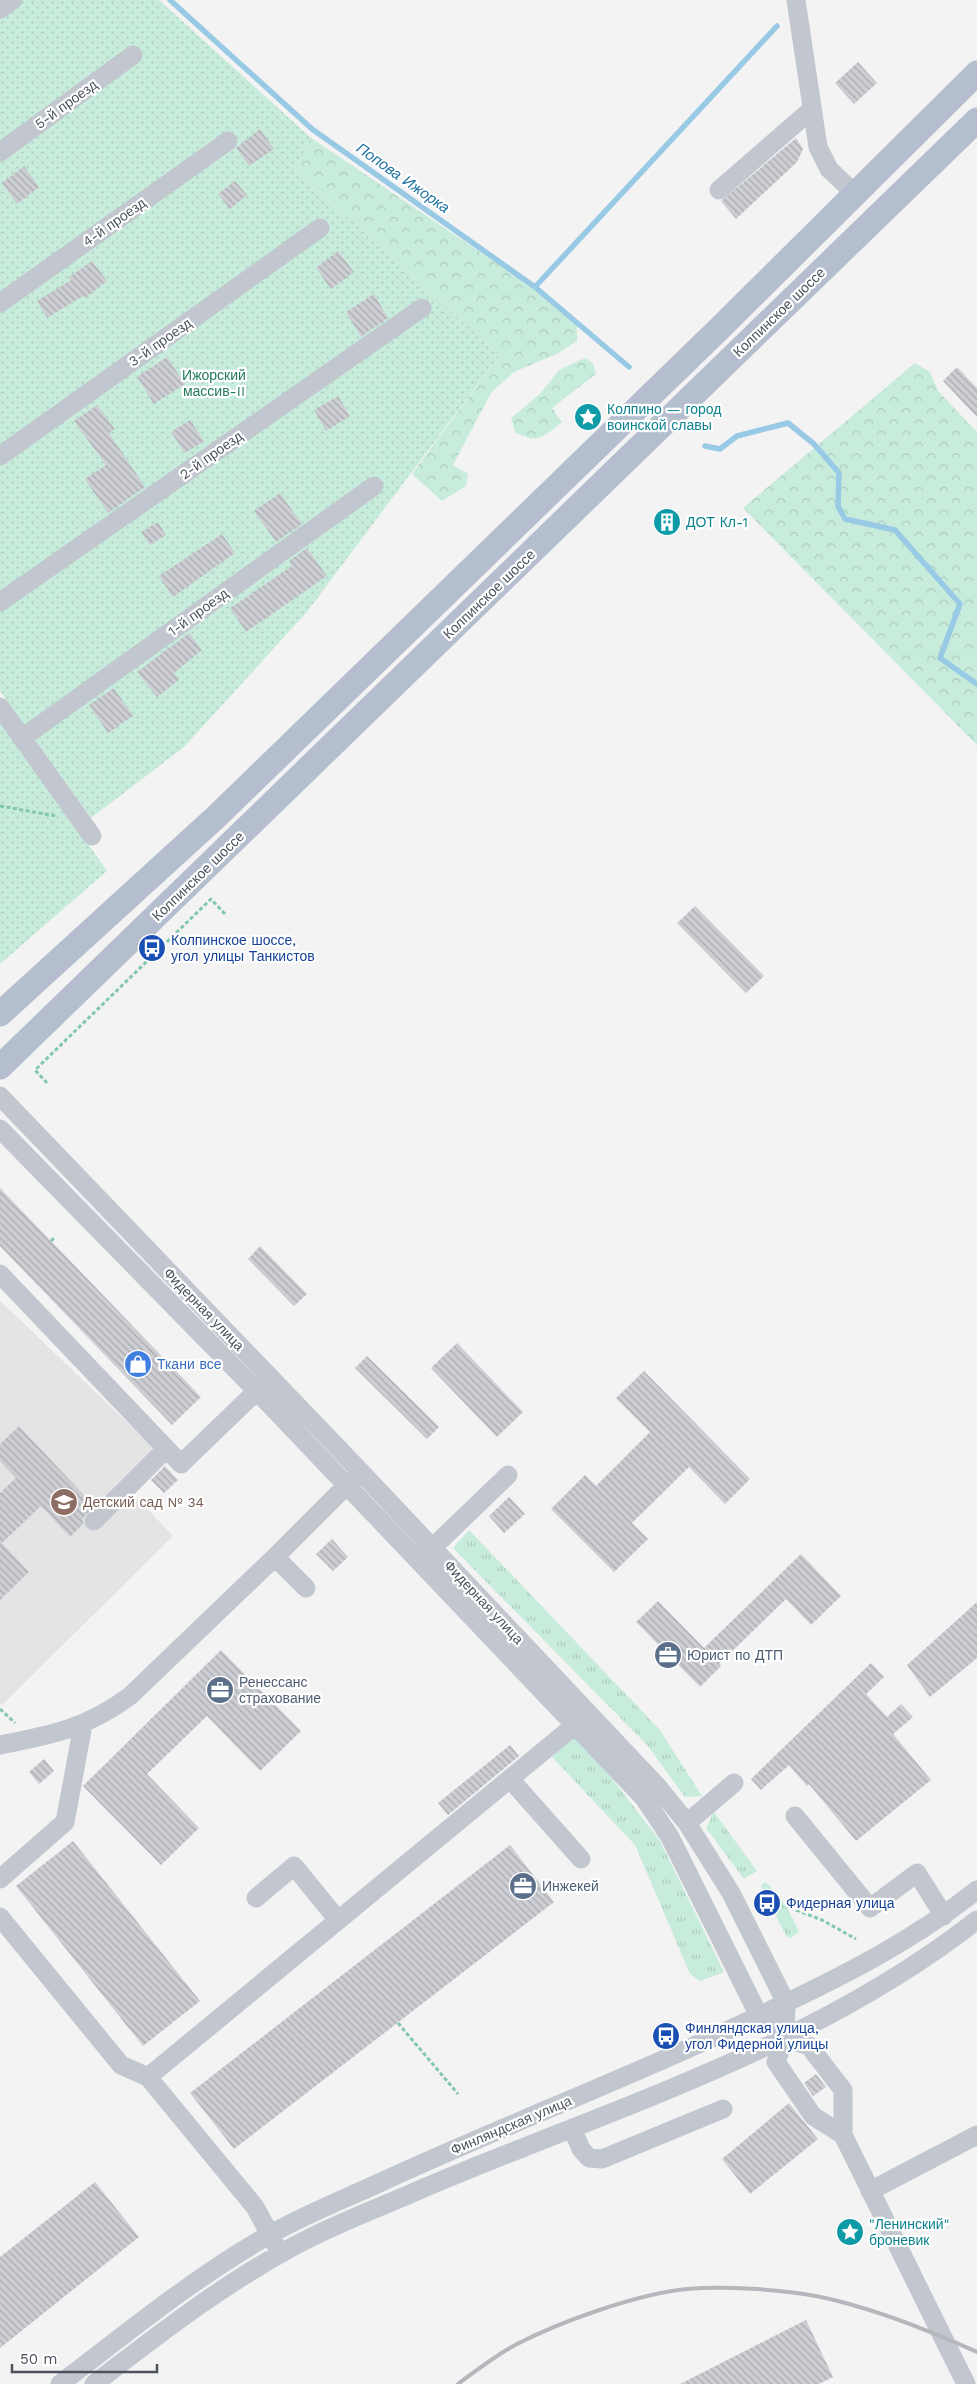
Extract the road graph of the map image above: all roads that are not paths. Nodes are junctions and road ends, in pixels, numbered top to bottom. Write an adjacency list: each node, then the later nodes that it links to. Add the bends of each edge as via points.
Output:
1 (13, 0): 3 (street)
2 (796, 0): 6 (street)
3 (0, 9)
4 (133, 55): 9 (street, 5-й проезд)
5 (977, 73): 11 (main road)
6 (811, 110): 10 (street); 11 (street, via 818,147 829,169)
7 (977, 120): 22 (main road, Колпинское шоссе)
8 (228, 141): 13 (street, 4-й проезд)
9 (0, 152)
10 (719, 190)
11 (854, 193): 21 (main road, via 714,334 216,817)
12 (320, 228): 15 (street, 3-й проезд)
13 (0, 303)
14 (422, 308): 17 (street, 2-й проезд)
15 (0, 456)
16 (374, 486): 19 (street, 1-й проезд)
17 (0, 602)
18 (0, 706): 19 (street)
19 (22, 738): 20 (street)
20 (86, 828)
21 (0, 1014)
22 (0, 1067)
23 (0, 1096): 26 (street, Фидерная улица)
24 (0, 1128): 26 (street, Фидерная улица)
25 (0, 1274): 27 (street)
26 (264, 1384): 27 (street, via 181,1464); 28 (street, Фидерная улица); 30 (street, Фидерная улица)
27 (166, 1449): 31 (street)
28 (361, 1472): 30 (street); 32 (street, Фидерная улица)
29 (508, 1475): 32 (street)
30 (347, 1485): 32 (street, Фидерная улица); 33 (street)
31 (94, 1521)
32 (426, 1554): 36 (street, Фидерная улица); 41 (street, Фидерная улица, via 658,1787)
33 (276, 1557): 34 (street); 35 (street, via 130,1696)
34 (306, 1588)
35 (83, 1725): 37 (street); 43 (street, via 65,1822)
36 (575, 1725): 38 (street); 51 (street, Фидерная улица, via 644,1798 670,1837)
37 (0, 1746)
38 (510, 1779): 42 (street); 48 (street)
39 (734, 1783): 41 (street)
40 (795, 1816): 46 (street, via 870,1908 917,1873)
41 (688, 1823): 50 (street, Фидерная улица, via 731,1893)
42 (581, 1859)
43 (0, 1879)
44 (977, 1890): 46 (street, Финляндская улица)
45 (256, 1898): 48 (street, via 294,1866)
46 (944, 1916): 50 (street, Финляндская улица, via 885,1954)
47 (0, 1917): 53 (street, via 121,2065)
48 (338, 1920): 53 (street)
49 (977, 1920): 52 (street, Финляндская улица, via 897,1978 847,2008)
50 (786, 2003): 51 (street, Финляндская улица); 52 (street, Фидерная улица)
51 (759, 2016): 52 (street, Фидерная улица); 59 (street, Финляндская улица, via 711,2040 414,2166)
52 (785, 2038): 55 (street, Финляндская улица, via 723,2068); 56 (street, via 809,2046 843,2090); 56 (street, via 776,2062 784,2077 813,2116)
53 (148, 2077): 59 (street, via 255,2207)
54 (722, 2109): 55 (street, via 602,2159 589,2158 581,2149)
55 (572, 2128): 60 (street, Финляндская улица, via 446,2179)
56 (843, 2135): 58 (street)
57 (977, 2135): 58 (street)
58 (870, 2191): 63 (street)
59 (270, 2234): 60 (street); 61 (street, Финляндская улица, via 201,2278)
60 (280, 2253): 62 (street, Финляндская улица, via 190,2313)
61 (60, 2384)
62 (94, 2384)
63 (966, 2384)

